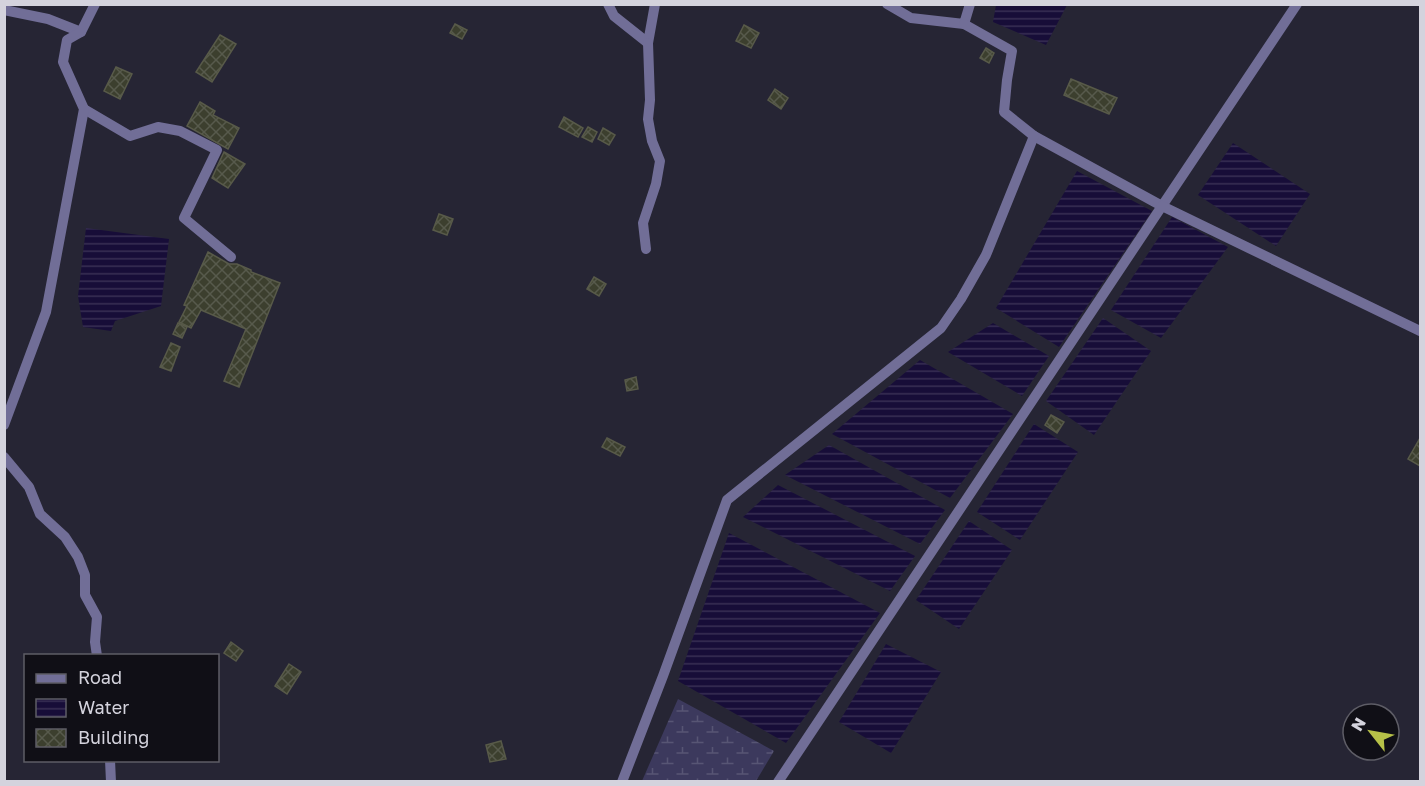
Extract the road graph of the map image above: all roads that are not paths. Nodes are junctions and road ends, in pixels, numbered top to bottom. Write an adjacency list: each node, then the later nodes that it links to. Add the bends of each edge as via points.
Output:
1 (95, 4): 9 (street)
2 (608, 4): 10 (street, via 614,16)
3 (655, 4): 10 (street)
4 (886, 4): 8 (street, via 911,18)
5 (970, 4): 8 (street)
6 (1297, 4): 13 (street)
7 (4, 10): 9 (street, via 48,19)
8 (964, 24): 12 (street, via 1012,51 1004,112)
9 (81, 32): 11 (street, via 67,40 63,62)
10 (648, 43): 14 (street, via 648,119 660,161 643,223)
11 (84, 109): 15 (street, via 130,136 158,127 180,131 217,150 184,218); 17 (street, via 46,312)
12 (1034, 136): 13 (street); 22 (street, via 986,255 941,328 727,500)
13 (1162, 206): 16 (street); 23 (street)
14 (646, 249)
15 (231, 257)
16 (1420, 331)
17 (4, 424)
18 (4, 457): 19 (street, via 29,487 40,514 65,537 78,556 85,575 85,595 97,617)
19 (97, 654)
20 (110, 762): 21 (street)
21 (111, 782)
22 (622, 782)
23 (778, 782)

